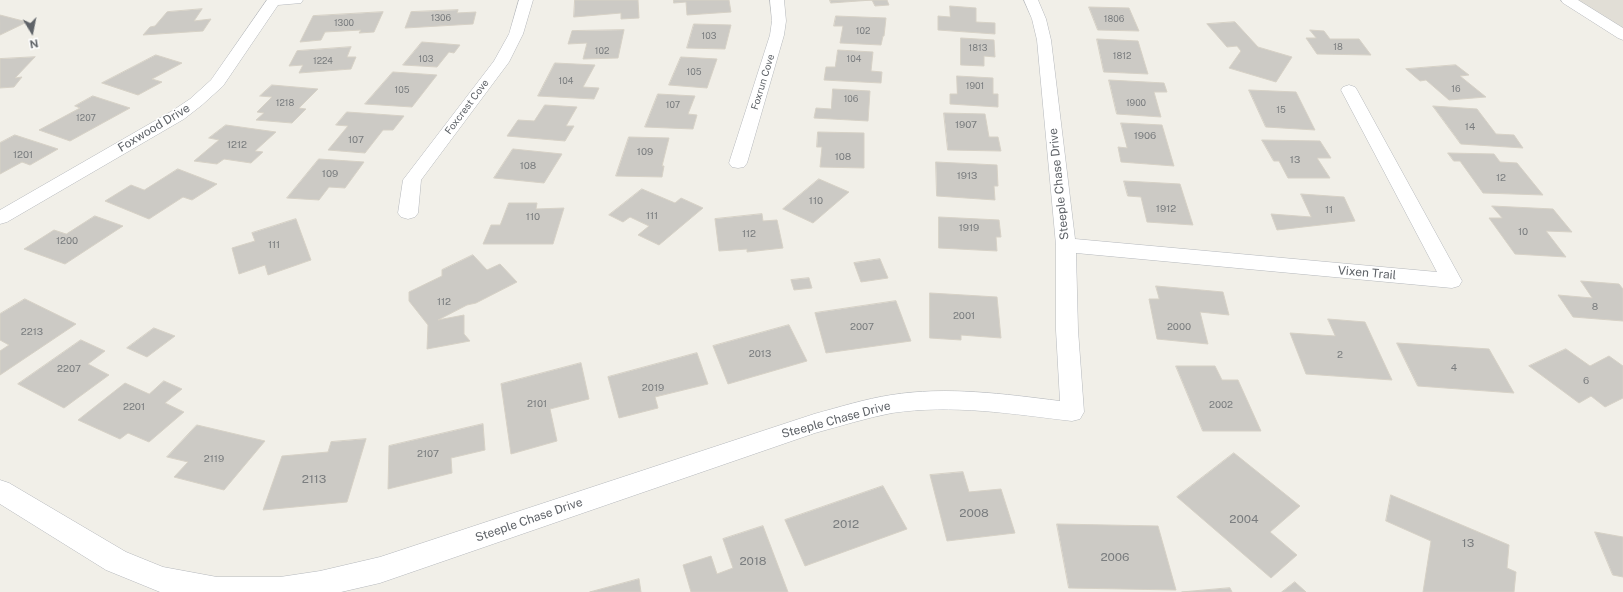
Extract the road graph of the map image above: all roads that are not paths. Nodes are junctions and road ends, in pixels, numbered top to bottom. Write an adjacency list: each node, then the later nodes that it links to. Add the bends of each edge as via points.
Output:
1 (296, 0): 6 (street, Foxwood Drive)
2 (526, 0): 10 (street, Foxcrest Cove, via 516,34 501,62 412,180)
3 (777, 0): 9 (street, Foxrun Cove, via 777,35)
4 (1031, 0): 12 (street, Steeple Chase Drive, via 1044,40)
5 (1568, 0): 7 (street)
6 (274, 1): 11 (street, Foxwood Drive, via 217,83 196,102 178,115)
7 (1623, 34)
8 (1348, 90): 12 (street, Vixen Trail, via 1452,281)
9 (738, 162)
10 (408, 213)
11 (0, 218)
12 (1066, 246): 14 (street, Steeple Chase Drive, via 1067,330 1072,412 964,401 918,401 861,411 814,424 380,570)
13 (0, 491): 14 (street, Steeple Chase Drive, via 116,561 162,580 217,590)
14 (280, 591)

